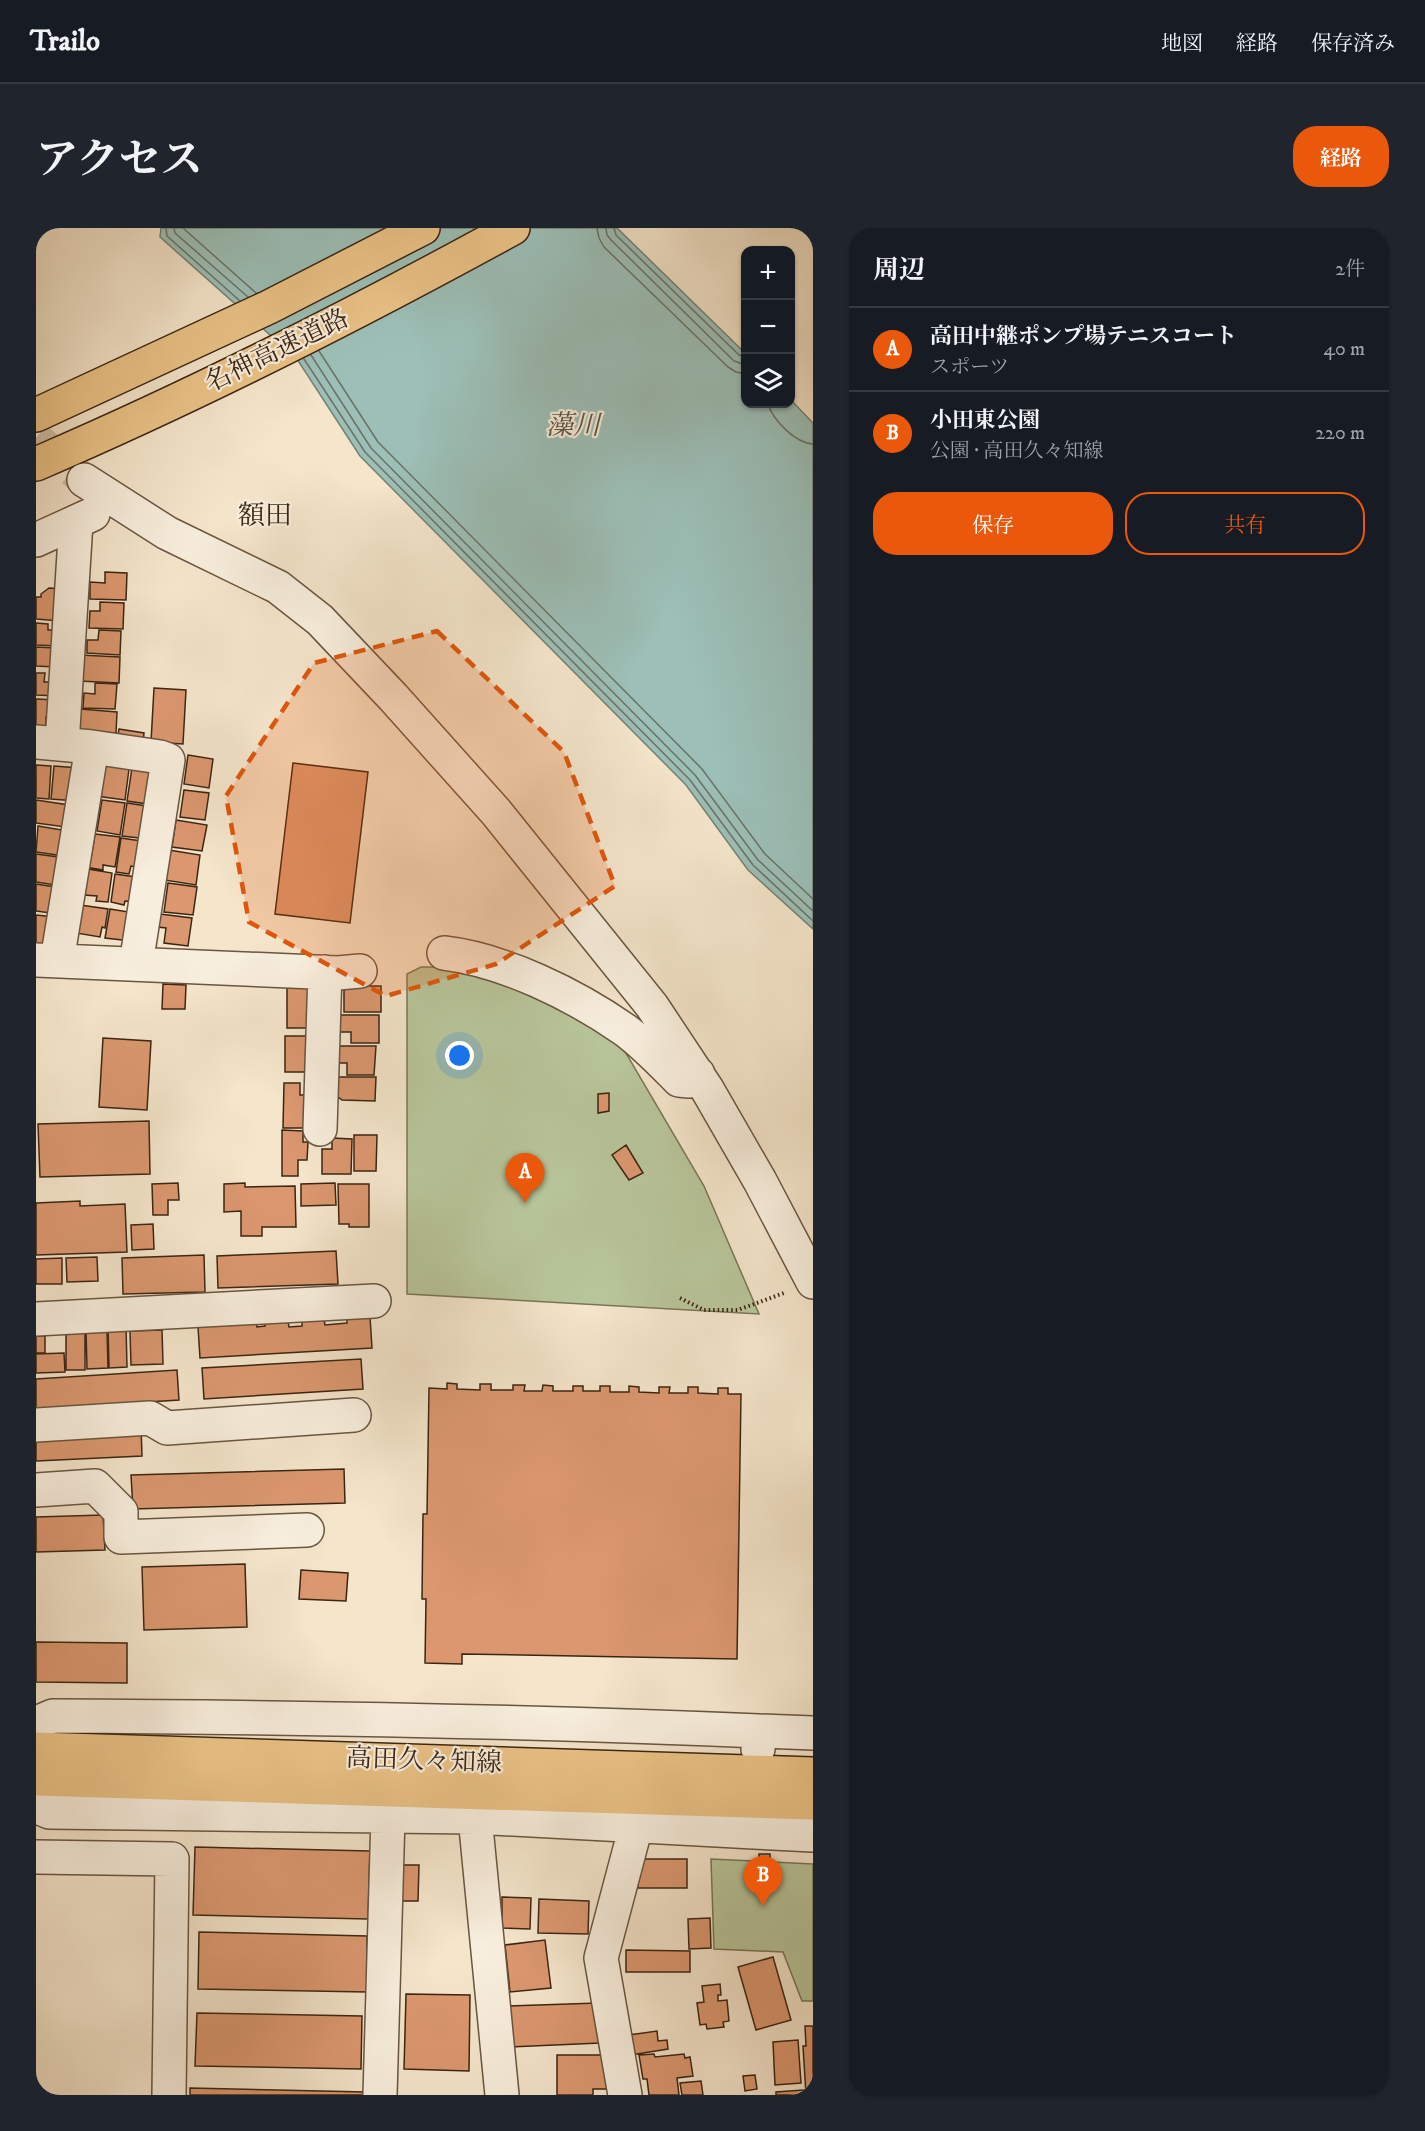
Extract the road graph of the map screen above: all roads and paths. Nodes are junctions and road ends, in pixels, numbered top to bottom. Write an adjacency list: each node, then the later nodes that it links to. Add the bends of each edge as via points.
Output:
1 (423, 228): 3 (main road, 名神高速道路, via 269,307)
2 (513, 228): 4 (main road, 名神高速道路, via 292,345)
3 (43, 412)
4 (36, 464)
5 (84, 480): 6 (street)
6 (120, 502): 7 (street); 15 (street, via 167,532 278,587 320,620 496,812 652,1006)
7 (76, 522): 8 (street); 9 (street)
8 (36, 540)
9 (64, 744): 11 (street); 12 (street, via 168,760)
10 (444, 953): 15 (street, via 495,964 563,993 625,1031 678,1080 689,1081)
11 (47, 960): 12 (street)
12 (136, 964): 14 (street)
13 (360, 971): 14 (street)
14 (324, 972): 16 (street)
15 (698, 1074): 17 (street, via 760,1180)
16 (320, 1129)
17 (802, 1286): 18 (path, via 738,1310 704,1310)
18 (680, 1298)
19 (374, 1301): 20 (street)
20 (36, 1319)
21 (354, 1415): 22 (street, via 167,1428 150,1418)
22 (36, 1425)
23 (36, 1490): 24 (street, via 95,1486 121,1512 121,1536)
24 (307, 1530)
25 (36, 1723): 26 (street, via 53,1716 261,1717 507,1722 759,1740)
26 (813, 1733)
27 (36, 1749): 28 (main road, 高田久々知線)
28 (813, 1774)
29 (36, 1779): 30 (main road, 高田久々知線)
30 (813, 1803)
31 (36, 1806): 32 (street, via 49,1812)
32 (388, 1816): 33 (street); 38 (street)
33 (475, 1817): 34 (street); 39 (street)
34 (636, 1826): 35 (street, via 755,1824); 40 (street, via 601,1958)
35 (813, 1835)
36 (36, 1857): 37 (street, via 172,1859)
37 (169, 2095)
38 (380, 2095)
39 (502, 2095)
40 (625, 2095)

